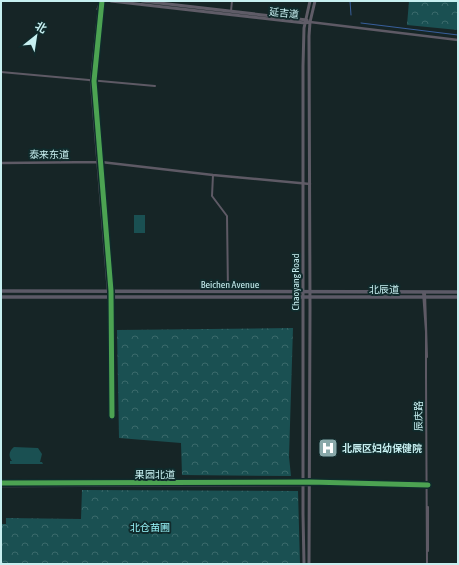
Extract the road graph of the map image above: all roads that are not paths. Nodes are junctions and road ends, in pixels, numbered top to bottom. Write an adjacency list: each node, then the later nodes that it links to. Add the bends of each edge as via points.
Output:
1 (101, 1): 7 (main road); 13 (street)
2 (112, 1): 9 (main road, 延吉道)
3 (142, 1): 8 (main road, 延吉道)
4 (232, 1): 8 (street)
5 (310, 1): 9 (main road, Chaoyang Road)
6 (315, 1): 10 (main road, Chaoyang Road)
7 (98, 9): 13 (street)
8 (231, 11): 9 (main road, 延吉道)
9 (306, 21): 10 (main road, 延吉道); 18 (main road, Chaoyang Road, via 303,66)
10 (310, 22): 11 (street); 19 (main road, Chaoyang Road)
11 (458, 40)
12 (1, 72): 13 (street)
13 (93, 81): 14 (street); 16 (street)
14 (155, 86)
15 (1, 162): 16 (street, 泰来东道)
16 (99, 162): 17 (street, 泰来东道); 21 (street)
17 (213, 175): 18 (street, 泰来东道); 22 (street, via 212,196 227,216)
18 (303, 184): 19 (street, 泰来东道); 23 (main road, Chaoyang Road)
19 (310, 184): 24 (main road, Chaoyang Road)
20 (1, 291): 21 (main road, Beichen Avenue)
21 (110, 291): 22 (main road, Beichen Avenue); 28 (street)
22 (228, 292): 23 (main road, Beichen Avenue)
23 (304, 292): 24 (main road, Beichen Avenue); 29 (main road, Chaoyang Road)
24 (310, 292): 25 (main road, Beichen Avenue); 30 (main road, Chaoyang Road)
25 (424, 292): 26 (main road, Beichen Avenue); 31 (street, 辰庆路)
26 (458, 292)
27 (1, 297): 28 (main road, Beichen Avenue)
28 (111, 297): 29 (main road, Beichen Avenue); 33 (street)
29 (303, 297): 30 (main road, Beichen Avenue); 35 (main road, Chaoyang Road)
30 (310, 297): 31 (main road, 北辰道); 36 (main road, Chaoyang Road)
31 (424, 297): 32 (main road, 北辰道); 37 (street, 辰庆路)
32 (458, 297)
33 (112, 416)
34 (1, 484): 35 (street, 果园北道)
35 (303, 484): 36 (street, 果园北道); 38 (main road, Chaoyang Road)
36 (310, 484): 37 (street); 39 (main road, Chaoyang Road)
37 (427, 485): 40 (street, 辰庆路)
38 (304, 564)
39 (309, 564)
40 (427, 564)

